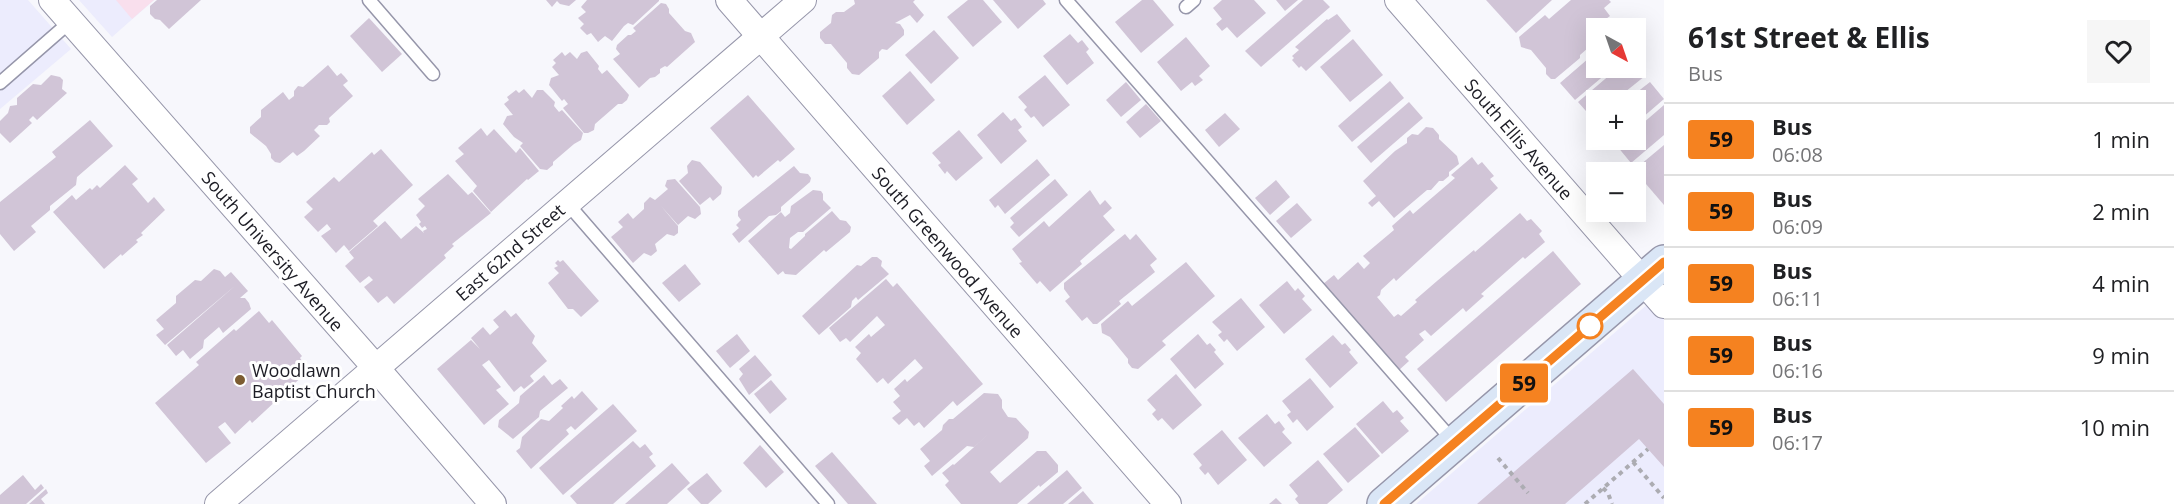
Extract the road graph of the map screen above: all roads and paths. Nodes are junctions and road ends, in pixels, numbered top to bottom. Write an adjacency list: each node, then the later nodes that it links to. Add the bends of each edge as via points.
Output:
1 (52, 0): 7 (street, South University Avenue)
2 (369, 0): 9 (lane)
3 (729, 0): 8 (street, South Greenwood Avenue)
4 (803, 0): 8 (street, East 62nd Street)
5 (1066, 0): 15 (lane)
6 (1398, 0): 12 (street, South Ellis Avenue)
7 (71, 21): 10 (lane); 14 (street, South University Avenue)
8 (761, 37): 11 (street, East 62nd Street); 25 (street, South Greenwood Avenue)
9 (433, 74)
10 (0, 83)
11 (567, 203): 14 (street, East 62nd Street); 24 (lane)
12 (1653, 271): 13 (street, South Ellis Avenue); 15 (street)
13 (1664, 305)
14 (376, 368): 22 (street, East 62nd Street); 23 (street, South University Avenue)
15 (1454, 443): 26 (street)
16 (1648, 449): 18 (path)
17 (1498, 458): 20 (path)
18 (1633, 462): 19 (path); 21 (path)
19 (1604, 488): 27 (path); 28 (path)
20 (1528, 493)
21 (1664, 498)
22 (218, 504)
23 (493, 504)
24 (828, 504)
25 (1168, 504)
26 (1384, 504)
27 (1585, 504)
28 (1612, 504)

